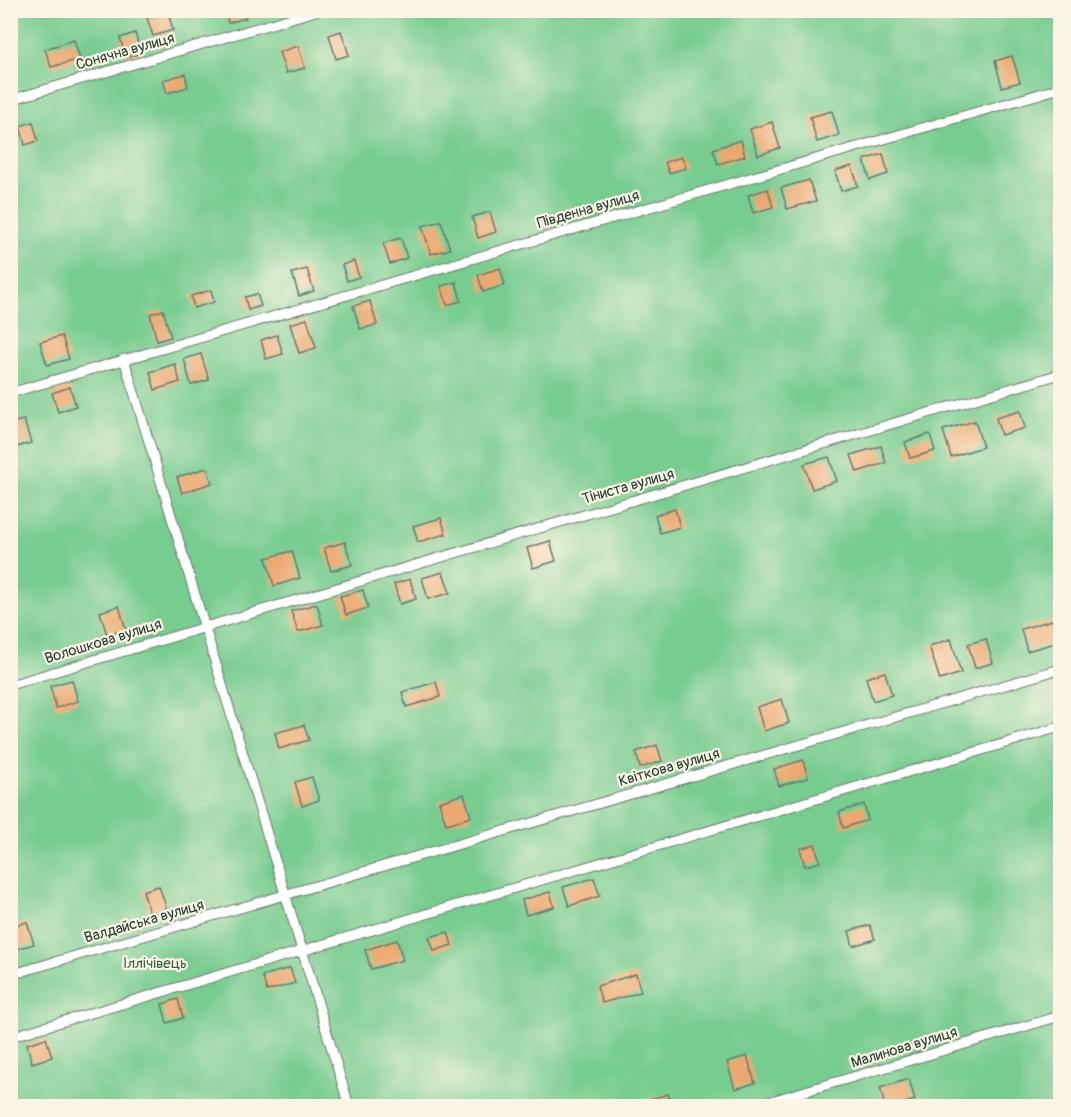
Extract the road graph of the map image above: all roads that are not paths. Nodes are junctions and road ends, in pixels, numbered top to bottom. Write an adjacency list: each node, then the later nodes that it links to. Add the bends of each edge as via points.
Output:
1 (319, 10): 3 (lane, Сонячна вулиця)
2 (1060, 88): 4 (lane, Південна вулиця)
3 (10, 100)
4 (124, 359): 6 (lane, Південна вулиця); 7 (lane)
5 (1060, 374): 7 (lane, Тіниста вулиця)
6 (10, 393)
7 (205, 627): 9 (lane, Волошкова вулиця); 11 (lane)
8 (1060, 669): 11 (lane, Квіткова вулиця)
9 (10, 685)
10 (1060, 727): 12 (lane)
11 (285, 894): 12 (lane); 13 (lane, Валдайська вулиця)
12 (302, 951): 15 (lane); 16 (lane)
13 (10, 975)
14 (1060, 1016): 17 (lane, Малинова вулиця)
15 (10, 1037)
16 (349, 1107)
17 (755, 1107)

